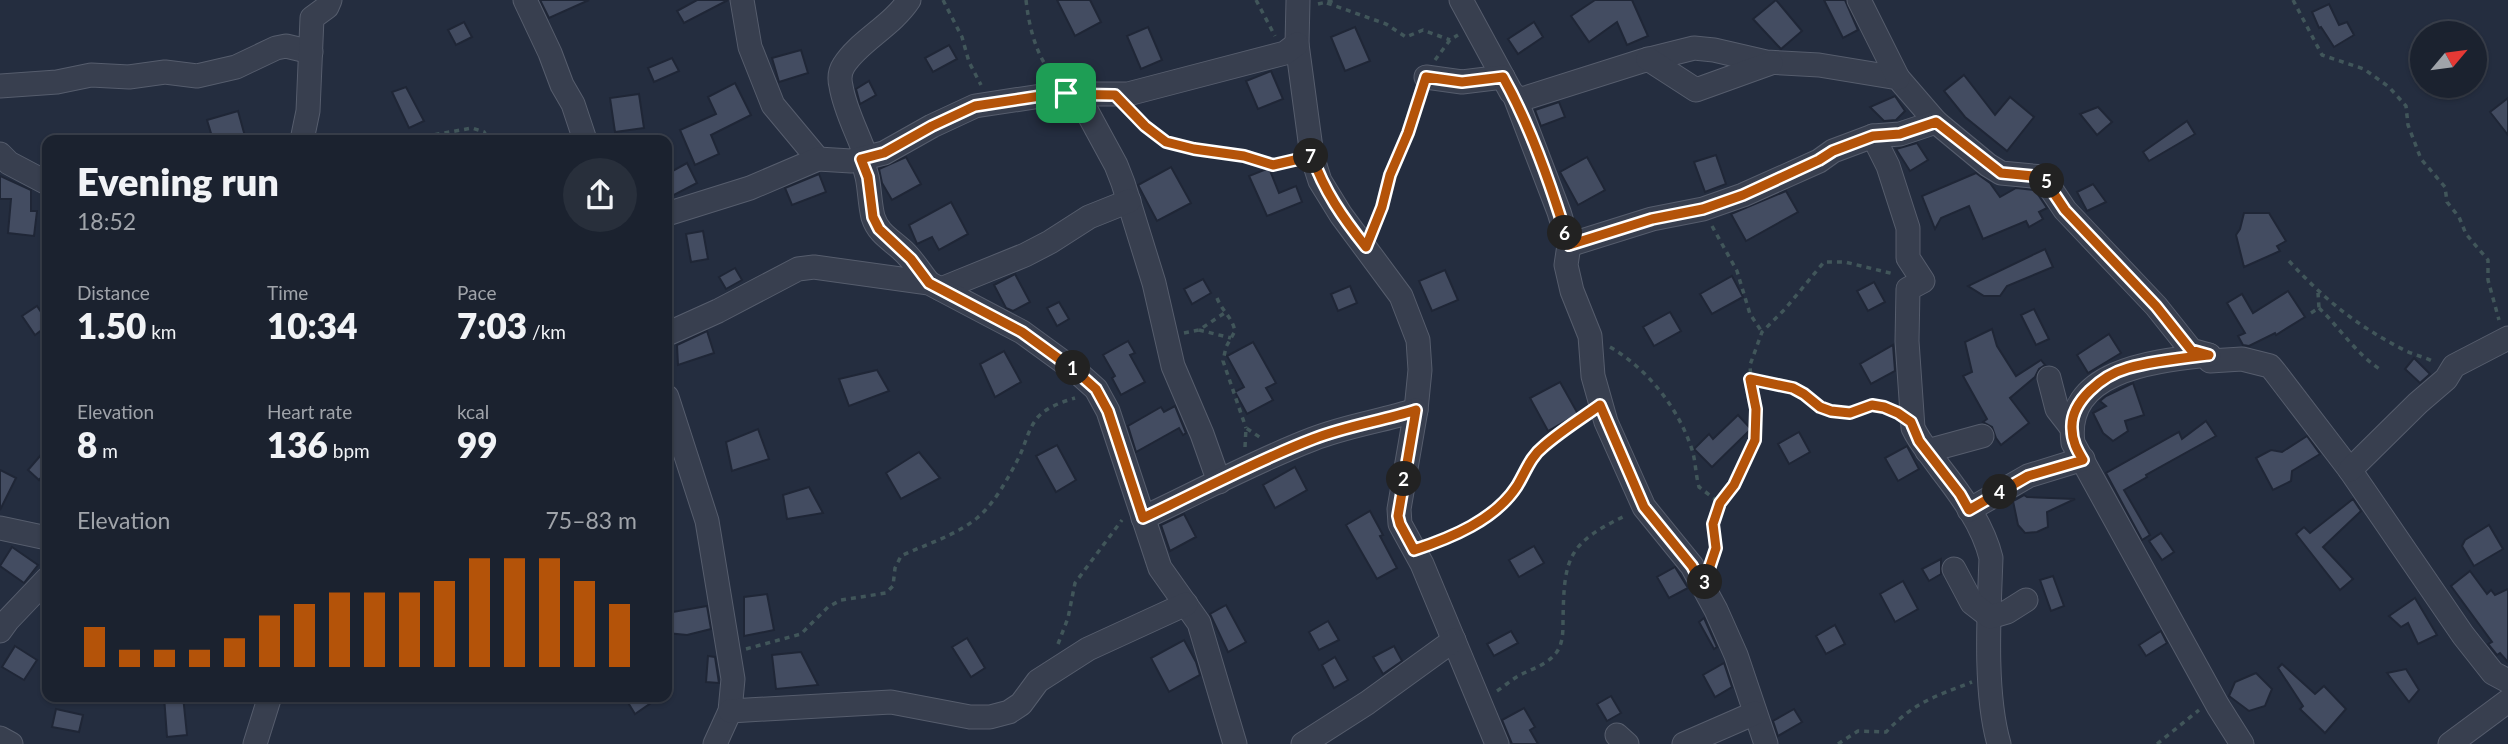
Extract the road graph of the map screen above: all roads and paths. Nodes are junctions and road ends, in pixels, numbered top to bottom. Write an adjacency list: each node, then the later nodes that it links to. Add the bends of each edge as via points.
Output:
1 (330, 0): 16 (street, via 312,18)
2 (525, 0): 31 (street)
3 (742, 0): 36 (street, via 750,47 773,105)
4 (909, 0): 35 (street, via 845,63 840,74)
5 (943, 0): 26 (path)
6 (1026, 0): 23 (path, via 1040,55)
7 (1256, 0): 15 (path)
8 (1298, 0): 15 (street)
9 (1461, 0): 13 (street)
10 (1859, 0): 21 (street)
11 (2293, 0): 57 (path, via 2322,55 2364,69 2406,106 2421,159 2445,187 2447,202 2488,260 2488,280)
12 (1327, 3): 14 (path, via 1386,24 1406,37 1423,30)
13 (1474, 23): 14 (path); 20 (street)
14 (1450, 40): 19 (path)
15 (1291, 48): 24 (street); 34 (street)
16 (311, 51): 22 (street, via 276,48 236,67 197,76 165,72 129,77 92,75); 28 (street)
17 (1648, 59): 18 (street, via 1693,48); 18 (street, via 1696,90); 25 (street, via 1522,99)
18 (1771, 63): 21 (street, via 1819,65)
19 (1426, 77): 20 (street, via 1462,82); 42 (path)
20 (1503, 77): 25 (street)
21 (1898, 78): 27 (street)
22 (0, 86)
23 (1072, 94): 24 (street); 26 (street); 38 (street, via 1116,165)
24 (1115, 95): 34 (path, via 1166,142 1273,165)
25 (1515, 97): 41 (street)
26 (986, 104): 35 (street, via 932,126 884,153)
27 (1936, 122): 32 (street, via 1900,134); 58 (street, via 2001,173 2043,177 2065,210 2191,350)
28 (303, 135)
29 (433, 135): 30 (path, via 472,128)
30 (486, 135)
31 (583, 135)
32 (1873, 136): 39 (street); 44 (street, via 1908,228 1908,258)
33 (0, 154): 37 (street)
34 (1312, 156): 42 (street, via 1320,181)
35 (863, 158): 36 (street); 45 (street, via 879,229)
36 (818, 159): 40 (street, via 750,188)
37 (42, 180)
38 (1129, 201): 45 (street, via 1089,217 1025,255); 54 (street)
39 (1703, 209): 41 (street, via 1652,219); 53 (path, via 1737,271 1749,314)
40 (672, 212)
41 (1569, 245): 55 (street, via 1566,265)
42 (1366, 247): 65 (street, via 1401,296 1418,340)
43 (2289, 261): 46 (path)
44 (1923, 281): 53 (path, via 1845,262 1824,262); 67 (street, via 1908,289)
45 (935, 286): 52 (street, via 826,268 797,269); 63 (street, via 1022,332)
46 (2318, 291): 48 (path); 59 (path, via 2363,328 2405,351)
47 (1217, 298): 49 (path)
48 (2319, 307): 50 (path); 60 (path)
49 (1226, 312): 51 (path); 56 (path, via 1235,331)
50 (2311, 313)
51 (1199, 330): 54 (path); 56 (path)
52 (672, 332)
53 (1762, 332): 62 (path)
54 (1166, 334): 74 (street, via 1173,366)
55 (1590, 336): 64 (street); 75 (path, via 1631,359 1651,380 1681,422 1699,487)
56 (1231, 338): 69 (path, via 1223,361)
57 (2506, 339): 59 (street)
58 (2209, 355): 68 (street, via 2113,375 2088,393); 73 (street, via 2210,361 2242,359 2270,366)
59 (2453, 367): 73 (street, via 2446,379)
60 (2381, 370)
61 (2049, 378): 68 (street, via 2057,409)
62 (1750, 379): 67 (path, via 1793,388 1831,411 1850,413 1872,405); 75 (path, via 1756,409 1755,440)
63 (1097, 391): 77 (street, via 1108,411); 91 (path, via 1059,402 1039,416 991,503 956,532 901,556 893,586 886,593 841,600 801,634)
64 (1600, 405): 76 (street); 81 (path, via 1544,446 1530,460 1516,488 1492,512 1452,538)
65 (1416, 410): 74 (street, via 1311,439); 81 (street, via 1398,516)
66 (672, 413): 91 (street, via 706,521)
67 (1911, 422): 71 (street)
68 (2071, 427): 72 (street)
69 (1246, 428)
70 (1982, 436): 71 (street)
71 (1927, 451): 78 (street)
72 (2083, 460): 78 (street, via 2028,476); 94 (street)
73 (2350, 470): 93 (street, via 2463,635 2493,673)
74 (1219, 482): 77 (street)
75 (1720, 503): 84 (path, via 1713,524 1716,548)
76 (1644, 507): 84 (street, via 1692,566); 97 (path, via 1579,545 1565,574 1563,629 1557,652 1497,691)
77 (1140, 510): 86 (street, via 1160,568); 90 (path, via 1075,583)
78 (1969, 510): 87 (street, via 1991,558)
79 (0, 528): 80 (street)
80 (42, 537)
81 (1414, 550): 89 (street)
82 (1954, 569): 87 (street, via 1972,603)
83 (42, 584): 88 (street)
84 (1703, 587): 99 (street, via 1736,655)
85 (2026, 600): 87 (street)
86 (1186, 604): 98 (street, via 1088,649 1038,681 1021,704 990,717 891,702); 105 (street, via 1199,624)
87 (1990, 617): 92 (street)
88 (0, 631)
89 (1454, 640): 97 (street); 101 (street)
90 (1055, 650)
91 (729, 652): 98 (street, via 733,679)
92 (1990, 676): 109 (path, via 1919,703 1886,732 1858,731); 110 (street)
93 (2508, 681)
94 (2214, 699): 111 (path); 112 (street)
95 (2508, 701): 113 (street)
96 (268, 702): 103 (street)
97 (1482, 708): 106 (street)
98 (730, 711): 104 (street)
99 (1755, 713): 107 (street); 108 (street)
100 (0, 738): 102 (street)
101 (1307, 743)
102 (11, 744)
103 (255, 744)
104 (715, 744)
105 (1235, 744)
106 (1497, 744)
107 (1684, 744)
108 (1766, 744)
109 (1838, 744)
110 (1999, 744)
111 (2157, 744)
112 (2242, 744)
113 (2450, 744)

